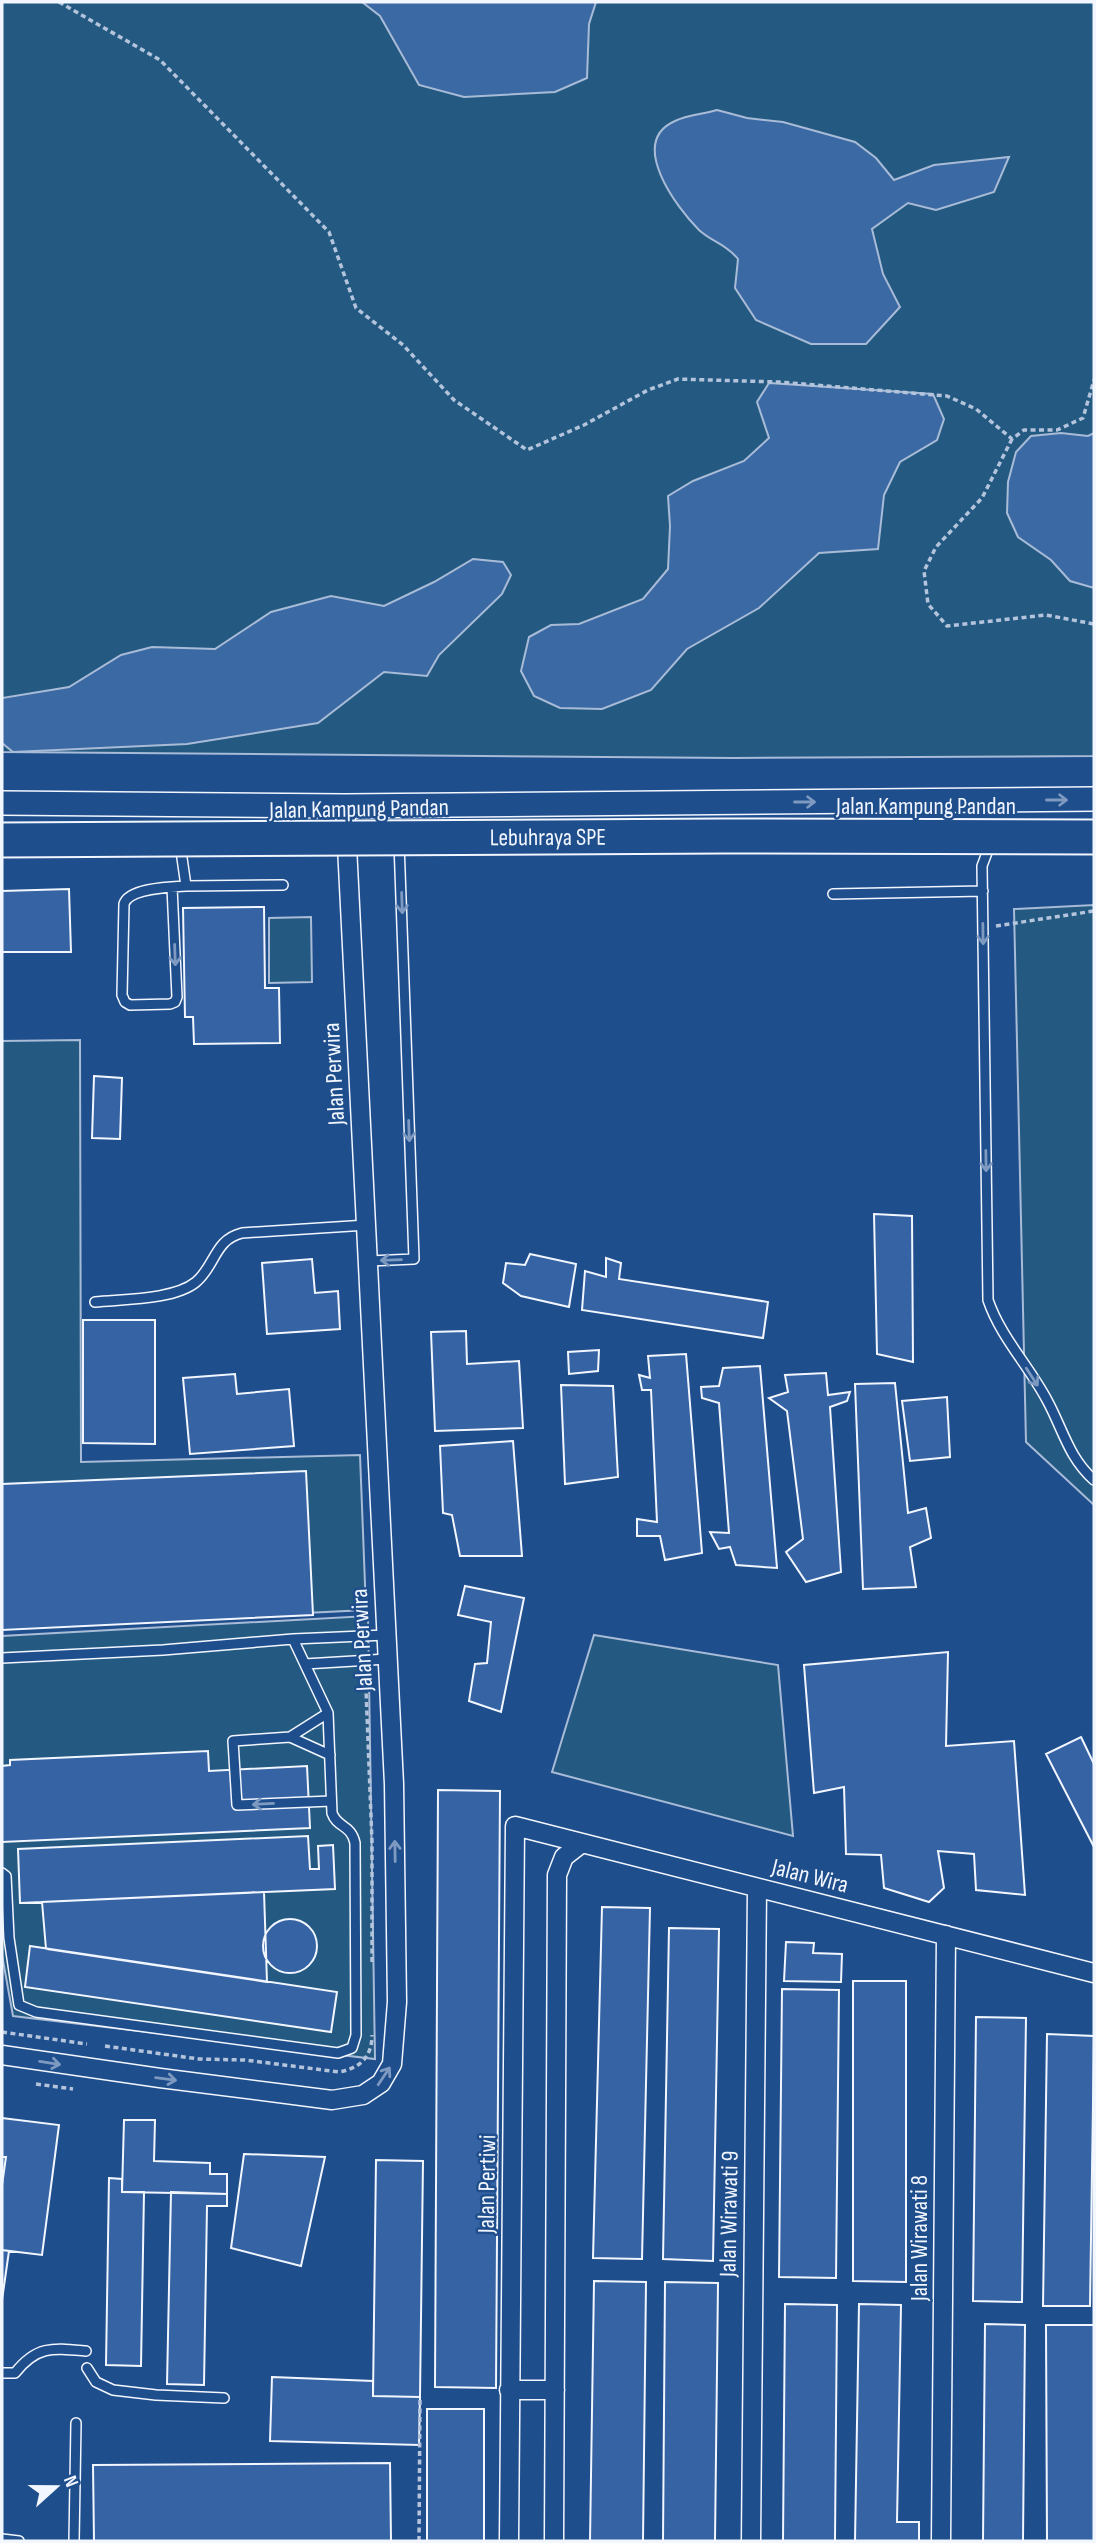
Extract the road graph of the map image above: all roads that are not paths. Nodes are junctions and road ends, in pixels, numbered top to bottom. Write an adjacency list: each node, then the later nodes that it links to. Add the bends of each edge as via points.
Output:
1 (1094, 799): 3 (street, Jalan Kampung Pandan, one-way to 1)
2 (2, 803): 3 (street, Jalan Kampung Pandan)
3 (345, 806): 8 (street, Jalan Perwira)
4 (1094, 817): 5 (highway, Lebuhraya SPE)
5 (2, 818)
6 (1094, 831): 7 (street, Jalan Kampung Pandan)
7 (995, 832): 9 (street, Jalan Kampung Pandan); 16 (lane, via 982,866)
8 (346, 834): 9 (street, Jalan Kampung Pandan); 11 (street, Jalan Kampung Pandan); 18 (street, Jalan Perwira)
9 (399, 835): 19 (lane, one-way to 19, via 414,1259)
10 (1094, 837): 12 (highway, Lebuhraya SPE, bridge)
11 (180, 839): 12 (street, Jalan Kampung Pandan); 14 (lane)
12 (2, 840)
13 (284, 884): 14 (lane)
14 (186, 886): 15 (lane)
15 (172, 887): 15 (lane, one-way to 15, via 177,997 170,1004 130,1004 122,995 126,898)
16 (983, 891): 17 (lane); 21 (lane, one-way to 21, via 988,1300 994,1318 1048,1402 1080,1468)
17 (833, 894)
18 (367, 1225): 19 (street, Jalan Perwira); 20 (lane, via 233,1235 184,1289)
19 (369, 1261): 22 (street, Jalan Perwira)
20 (95, 1302)
21 (1094, 1480)
22 (386, 1635): 23 (lane); 25 (street, Jalan Perwira)
23 (293, 1639): 24 (lane); 26 (lane)
24 (2, 1658)
25 (387, 1658): 26 (lane); 37 (street, Jalan Perwira, one-way to 25, via 332,2100 363,2095 381,2083 392,2064 397,2002)
26 (305, 1664): 27 (lane)
27 (328, 1713): 28 (lane); 29 (lane)
28 (290, 1737): 29 (lane); 30 (lane, one-way to 28, via 237,1805 233,1741)
29 (330, 1755): 30 (lane)
30 (331, 1801): 33 (lane, via 334,1819 350,1830 355,1843 356,2035 346,2052 36,2012 19,2004 6,1876)
31 (514, 1826): 32 (street, Jalan Wira); 41 (street, Jalan Pertiwi)
32 (582, 1843): 34 (street, Jalan Wira); 42 (street, via 564,1857 557,1875)
33 (2, 1873)
34 (757, 1888): 35 (street, Jalan Wira); 50 (street, Jalan Wirawati 9)
35 (946, 1935): 36 (street, Jalan Wira); 51 (street, Jalan Wirawati 8)
36 (1094, 1973)
37 (2, 2055)
38 (86, 2351): 40 (lane, via 48,2349 15,2373)
39 (86, 2368): 43 (lane, via 101,2386 113,2390)
40 (2, 2373)
41 (509, 2390): 42 (street); 48 (street, Jalan Pertiwi)
42 (555, 2390): 49 (street)
43 (223, 2398)
44 (76, 2423): 47 (lane)
45 (2, 2539): 46 (lane)
46 (19, 2541)
47 (74, 2541)
48 (509, 2541)
49 (554, 2541)
50 (751, 2541)
51 (941, 2541)

